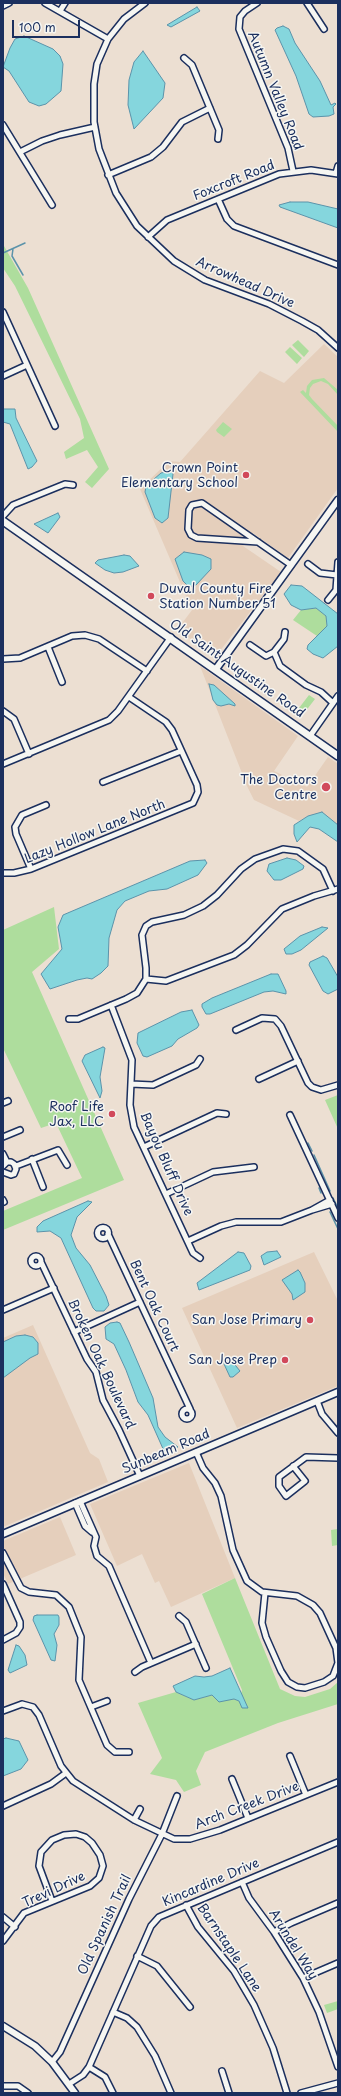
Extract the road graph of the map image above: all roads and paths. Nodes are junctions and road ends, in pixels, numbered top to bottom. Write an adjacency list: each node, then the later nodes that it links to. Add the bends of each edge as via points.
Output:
1 (10, 3): 7 (street)
2 (45, 3): 8 (street)
3 (65, 3): 8 (street)
4 (145, 3): 10 (street, Arrowhead Drive, via 124,19)
5 (257, 3): 18 (street, Autumn Valley Road, via 244,11 240,17 239,29 288,148)
6 (307, 3): 9 (street)
7 (3, 6)
8 (60, 11): 10 (street)
9 (324, 29)
10 (108, 39): 14 (street, Arrowhead Drive, via 97,64 94,84)
11 (184, 58): 12 (street, via 192,65)
12 (210, 108): 15 (street, via 219,130); 20 (street, via 182,122 163,147 151,157)
13 (3, 125): 16 (street)
14 (95, 128): 16 (street, via 60,135); 20 (street, Arrowhead Drive)
15 (218, 139)
16 (20, 152): 22 (street)
17 (338, 166): 19 (street)
18 (293, 171): 19 (street, Foxcroft Road, via 311,170); 21 (street, Foxcroft Road, via 273,176)
19 (337, 174)
20 (108, 175): 23 (street, Arrowhead Drive, via 125,209)
21 (218, 199): 23 (street, Foxcroft Road, via 167,220); 24 (street, via 227,220 234,226)
22 (52, 205)
23 (148, 237): 26 (street, Arrowhead Drive, via 193,274 270,304 302,320)
24 (338, 265)
25 (3, 312): 27 (street)
26 (338, 348)
27 (27, 365): 28 (street); 29 (street)
28 (3, 376)
29 (55, 426)
30 (73, 486): 32 (street, via 65,484 13,505)
31 (338, 500): 37 (street)
32 (3, 516)
33 (3, 521): 41 (main road, Old Saint Augustine Road)
34 (258, 542): 34 (street, via 202,503 192,505 189,510 188,529 191,535 197,538); 37 (street)
35 (338, 562): 38 (street)
36 (308, 564): 38 (street, via 320,573)
37 (292, 565): 46 (street)
38 (337, 575): 39 (street, via 336,590)
39 (328, 600)
40 (285, 632): 44 (street, via 284,639)
41 (171, 637): 46 (main road, Old Saint Augustine Road); 47 (street)
42 (250, 645): 44 (street, via 266,656)
43 (48, 647): 45 (street, via 20,658); 47 (street, via 72,636 92,636); 48 (street)
44 (274, 652): 51 (street, via 280,666)
45 (3, 658)
46 (216, 669): 53 (main road, Old Saint Augustine Road)
47 (147, 671): 50 (street)
48 (62, 682)
49 (338, 696): 51 (street)
50 (129, 697): 54 (street, via 169,726); 55 (street, via 109,720)
51 (333, 703): 53 (street)
52 (3, 711): 55 (street, via 14,719)
53 (310, 736): 56 (main road, Old Saint Augustine Road)
54 (181, 751): 58 (street); 60 (street, Lazy Hollow Lane North, via 197,785 198,792 193,803)
55 (28, 754): 57 (street)
56 (338, 756)
57 (3, 764)
58 (103, 782)
59 (46, 805): 60 (street, via 22,815 15,827)
60 (31, 869): 61 (street, Lazy Hollow Lane North)
61 (3, 873)
62 (335, 890): 63 (street, via 282,909 247,946 234,955 166,981); 63 (street, via 323,869 298,850 283,849 255,859 203,906 184,915 152,922 146,926 142,935)
63 (146, 979): 64 (street, via 132,997)
64 (111, 1005): 65 (street, via 78,1020); 70 (street, Bayou Bluff Drive, via 131,1054)
65 (69, 1019)
66 (236, 1030): 68 (street, via 262,1018 275,1019)
67 (200, 1059): 70 (street, via 196,1065 153,1085)
68 (298, 1061): 69 (street); 71 (street, via 308,1083 316,1089 326,1090)
69 (258, 1079)
70 (131, 1084): 76 (street, Bayou Bluff Drive, via 131,1116)
71 (338, 1085)
72 (226, 1114): 76 (street, via 217,1113)
73 (290, 1115): 86 (street)
74 (20, 1130): 75 (street)
75 (3, 1137)
76 (144, 1147): 85 (street, Bayou Bluff Drive)
77 (3, 1154): 79 (street)
78 (32, 1159): 80 (street, via 58,1150); 81 (street); 84 (street)
79 (5, 1164): 81 (street, via 12,1162)
80 (67, 1165)
81 (16, 1166): 83 (street, via 16,1171 12,1175)
82 (254, 1167): 85 (street, via 213,1172)
83 (3, 1172)
84 (43, 1186)
85 (166, 1194): 89 (street, Bayou Bluff Drive)
86 (331, 1202): 87 (street); 89 (street, via 281,1222 228,1224)
87 (338, 1218)
88 (108, 1234): 93 (street, Bent Oak Court)
89 (188, 1241): 90 (street, Bayou Bluff Drive, via 194,1253)
90 (200, 1258)
91 (41, 1262): 92 (street, Broken Oak Boulevard)
92 (54, 1288): 94 (street); 95 (street, Broken Oak Boulevard)
93 (140, 1302): 95 (street); 98 (street, Bent Oak Court)
94 (3, 1310)
95 (74, 1332): 103 (street, Broken Oak Boulevard, via 96,1372 103,1400)
96 (338, 1392): 97 (street, Sunbeam Road)
97 (318, 1404): 99 (street, via 322,1414); 100 (street, Sunbeam Road)
98 (190, 1409)
99 (338, 1433)
100 (196, 1452): 103 (street, Sunbeam Road); 108 (street, via 203,1468 222,1496 233,1550 247,1581 255,1589)
101 (338, 1458): 102 (street, via 306,1457)
102 (293, 1466): 102 (street, via 279,1477 278,1481 286,1496 305,1481)
103 (140, 1476): 104 (street, Sunbeam Road)
104 (77, 1502): 105 (street, Sunbeam Road); 114 (street, via 85,1526 94,1534 97,1556 109,1566)
105 (3, 1534)
106 (3, 1552): 118 (street, via 21,1588 29,1592 56,1595 69,1606 81,1637 78,1675)
107 (3, 1584): 109 (street)
108 (265, 1593): 113 (street, via 297,1596 310,1602 320,1613); 113 (street, via 262,1623 288,1682 305,1688 333,1676 338,1663)
109 (5, 1594): 111 (street, via 20,1622 20,1627 16,1633)
110 (179, 1616): 112 (street, via 186,1622)
111 (3, 1640)
112 (196, 1644): 114 (street); 115 (street)
113 (337, 1648)
114 (151, 1663): 116 (street)
115 (206, 1668)
116 (135, 1672)
117 (107, 1701): 118 (street)
118 (91, 1707): 120 (street, via 110,1749 115,1752)
119 (3, 1711): 122 (street, Arch Creek Drive, via 22,1704 30,1705 39,1714)
120 (129, 1752)
121 (290, 1756): 125 (street)
122 (66, 1773): 127 (street, via 51,1784); 130 (street, Arch Creek Drive, via 80,1787)
123 (232, 1780): 129 (street)
124 (338, 1782): 125 (street, Arch Creek Drive)
125 (306, 1795): 129 (street, Arch Creek Drive)
126 (177, 1796): 131 (street, Old Spanish Trail)
127 (3, 1806)
128 (140, 1809): 130 (street)
129 (248, 1818): 131 (street, Arch Creek Drive, via 190,1839 174,1839)
130 (134, 1820): 131 (street, Arch Creek Drive)
131 (162, 1834): 147 (street, Old Spanish Trail, via 129,1899 60,2052)
132 (338, 1842): 133 (street, Kincardine Drive)
133 (242, 1882): 136 (street, Kincardine Drive); 139 (street, Arundel Way, via 249,1898)
134 (52, 1901): 134 (street, Trevi Drive, via 93,1884 100,1878 103,1866 100,1855 88,1839 72,1834 64,1835 52,1840 42,1850 38,1859); 138 (street, Trevi Drive, via 24,1913)
135 (338, 1903): 139 (street, via 291,1922)
136 (186, 1905): 141 (street, Kincardine Drive, via 164,1914 154,1922); 159 (street, Barnstaple Lane, via 198,1927 234,1971 254,2005 273,2048)
137 (3, 1917): 138 (street)
138 (14, 1927): 140 (street, Trevi Drive)
139 (274, 1932): 143 (street, Arundel Way)
140 (3, 1941)
141 (137, 1956): 144 (street, via 157,1966); 145 (street, Kincardine Drive)
142 (338, 1964): 143 (street)
143 (303, 1978): 149 (street, Arundel Way, via 319,2012)
144 (190, 2008)
145 (113, 2012): 148 (street, Kincardine Drive); 157 (street, via 127,2018 137,2027 155,2056)
146 (3, 2026): 147 (street, via 35,2046)
147 (52, 2062): 152 (street)
148 (89, 2067): 152 (street, Kincardine Drive, via 83,2075); 156 (street, via 105,2077)
149 (338, 2067)
150 (222, 2072): 158 (street)
151 (338, 2083): 160 (street)
152 (69, 2084): 155 (street)
153 (3, 2086): 154 (street, via 13,2085 23,2088)
154 (28, 2093)
155 (75, 2093)
156 (113, 2093)
157 (171, 2093)
158 (229, 2093)
159 (287, 2093)
160 (302, 2093)

